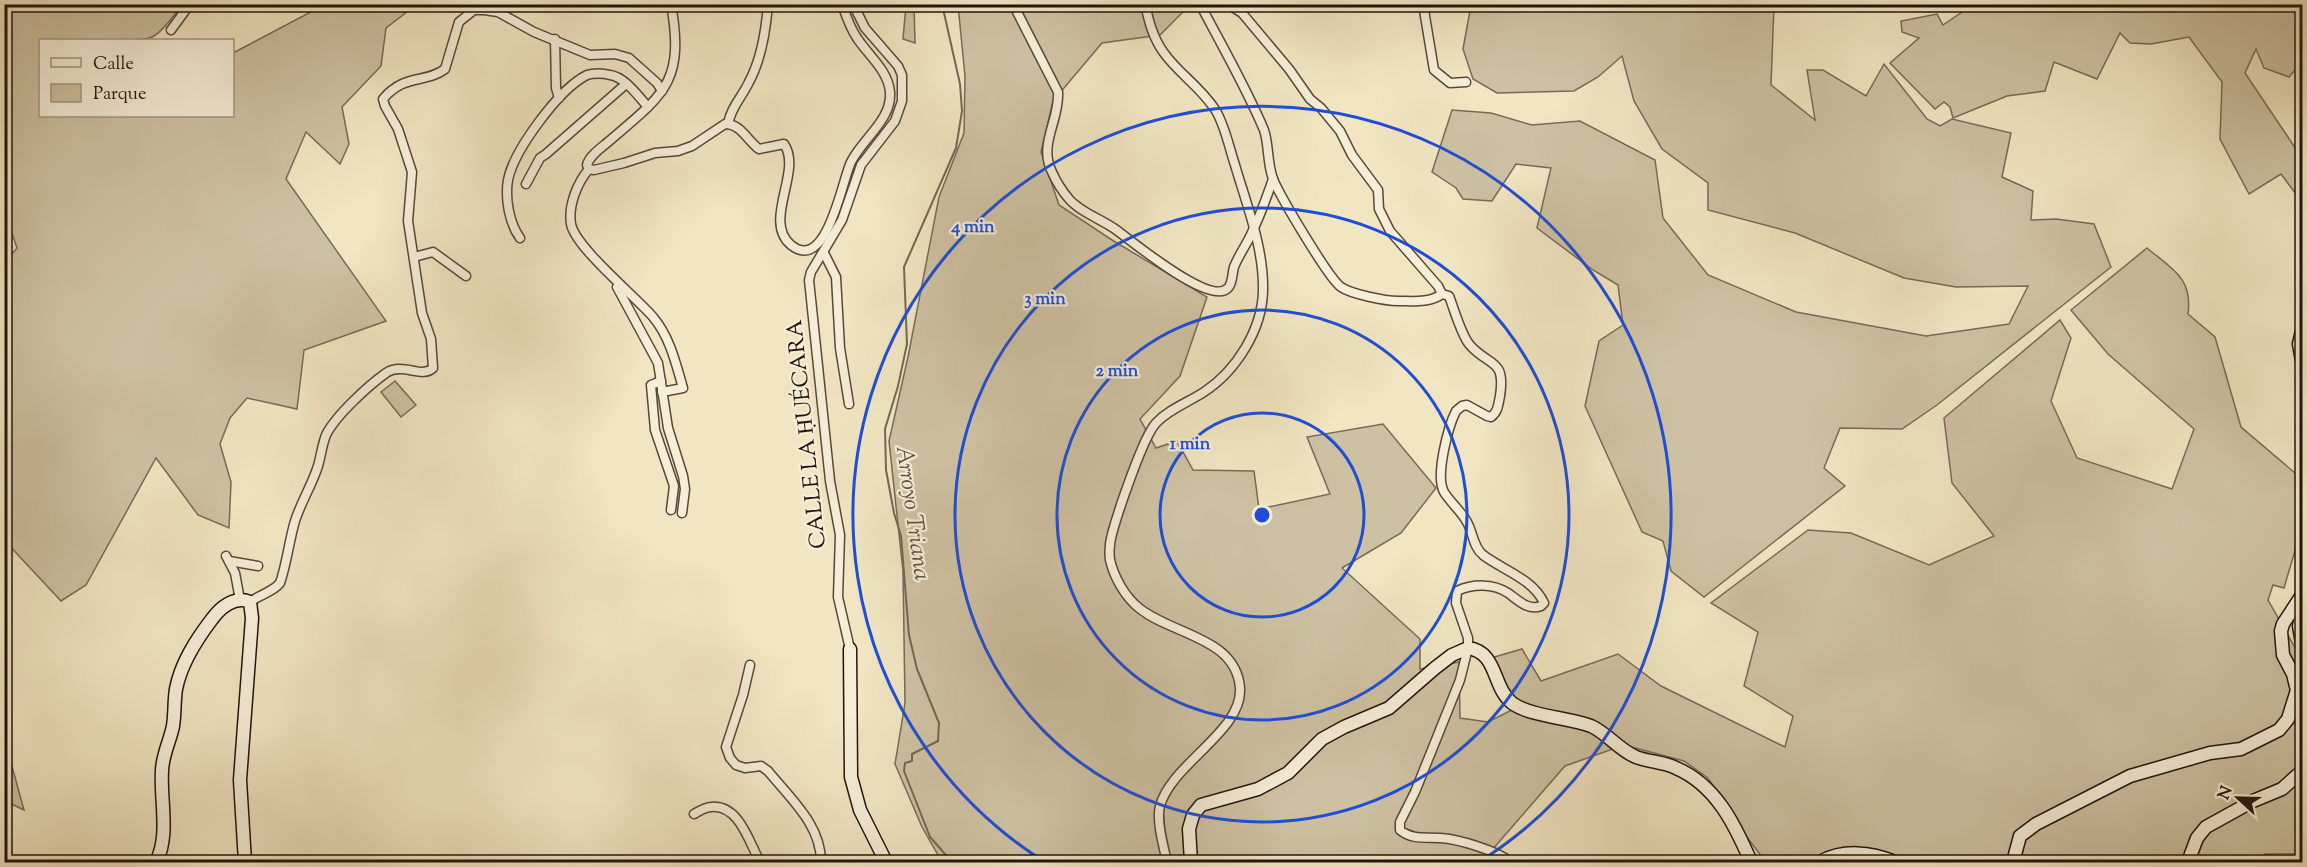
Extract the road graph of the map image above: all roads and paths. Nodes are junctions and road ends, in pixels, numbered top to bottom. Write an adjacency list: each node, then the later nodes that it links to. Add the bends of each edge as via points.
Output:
1 (190, 4): 11 (street)
2 (671, 4): 15 (street, via 676,56)
3 (768, 4): 18 (street, via 751,80 732,108)
4 (842, 4): 18 (street, via 852,31 889,82 890,105 852,158 829,228 817,245 809,249 793,246 782,230 780,216 789,162 784,144 759,149 737,127)
5 (854, 4): 24 (street, CALLE LA ḤUÉCARA, via 865,28 898,66 902,101 895,121 861,165 842,220)
6 (1013, 4): 22 (street, via 1058,93 1059,105 1049,132 1047,155 1051,171 1070,200 1183,277 1219,291 1230,286 1234,267)
7 (1145, 4): 22 (street, via 1152,33 1164,54 1217,113)
8 (1200, 4): 20 (street, via 1265,134)
9 (1228, 4): 28 (street, via 1242,13 1340,131 1378,190 1379,209 1390,231)
10 (1423, 4): 13 (street, via 1434,70 1450,83)
11 (171, 30)
12 (555, 39): 15 (street, via 590,55 629,58); 16 (street); 25 (street, via 498,12 474,10 459,22 445,69 400,84 383,99 412,172 408,221)
13 (1466, 82)
14 (626, 84): 16 (street, via 612,75 590,74); 17 (street); 21 (street, via 540,158)
15 (662, 91): 17 (street)
16 (559, 98): 23 (street, via 512,165 507,200)
17 (648, 107): 19 (street, via 588,161)
18 (728, 124): 19 (street, via 678,151)
19 (589, 169): 27 (street, via 575,194 571,226)
20 (1273, 179): 22 (street); 28 (street, via 1319,259 1341,287 1384,301 1421,301)
21 (526, 184)
22 (1254, 229): 51 (street, via 1263,294 1256,326 1225,375 1156,422 1111,536 1110,559 1121,587 1140,609 1220,650 1234,666 1240,689 1238,709 1168,787 1159,808)
23 (520, 238)
24 (824, 253): 33 (street, CALLE LA ḤUÉCARA, via 836,277 840,348); 42 (street, CALLE LA ḤUÉCARA, via 811,272 810,290 830,481 840,536 838,597)
25 (414, 257): 26 (street, via 433,252); 38 (street, via 433,368 424,373 396,369 354,399 327,434 295,520 280,583)
26 (466, 276)
27 (613, 277): 31 (street, via 658,363); 32 (street, via 653,317 667,339 683,388)
28 (1442, 294): 41 (street, via 1449,296 1470,345 1494,363 1501,377 1494,415 1487,416 1467,405 1456,411 1442,460 1442,485 1467,522 1481,553 1529,583 1544,603 1534,608 1506,591 1482,585 1457,591 1456,603)
29 (2302, 331): 30 (street)
30 (2302, 361)
31 (661, 381): 32 (street); 34 (street, via 651,385 650,394 655,430 674,486)
32 (662, 392): 35 (street, via 683,476)
33 (849, 404)
34 (671, 510)
35 (682, 513)
36 (258, 566): 38 (street, via 228,559)
37 (2302, 595): 57 (street, via 2281,631 2283,655 2297,690 2288,719 2279,730 2241,748 2130,776 2036,824 2020,836)
38 (245, 601): 46 (street, via 223,605 197,639 182,668 162,768 162,836); 47 (street, via 252,618 240,780)
39 (2302, 612): 40 (street)
40 (2302, 643)
41 (1468, 648): 52 (street, via 1435,668 1389,708 1322,740 1288,773 1258,789 1201,805 1189,829); 53 (street, via 1460,680 1400,830 1409,836 1442,838 1496,852); 54 (street, via 1488,658 1513,704 1592,727 1637,757 1676,767 1698,780 1725,809)
42 (850, 649): 50 (street, via 851,777 860,810)
43 (750, 665): 49 (street, via 726,747 736,765 761,766 768,771 813,826)
44 (2302, 771): 58 (street, via 2282,789 2206,827)
45 (694, 814): 48 (street, via 710,807 727,808 735,814)
46 (156, 862)
47 (245, 862)
48 (760, 862)
49 (821, 862)
50 (886, 862)
51 (1167, 862)
52 (1191, 862)
53 (1511, 862)
54 (1751, 862)
55 (1820, 862): 56 (street, via 1858,853 1879,855)
56 (1895, 862)
57 (2013, 862)
58 (2188, 862)

